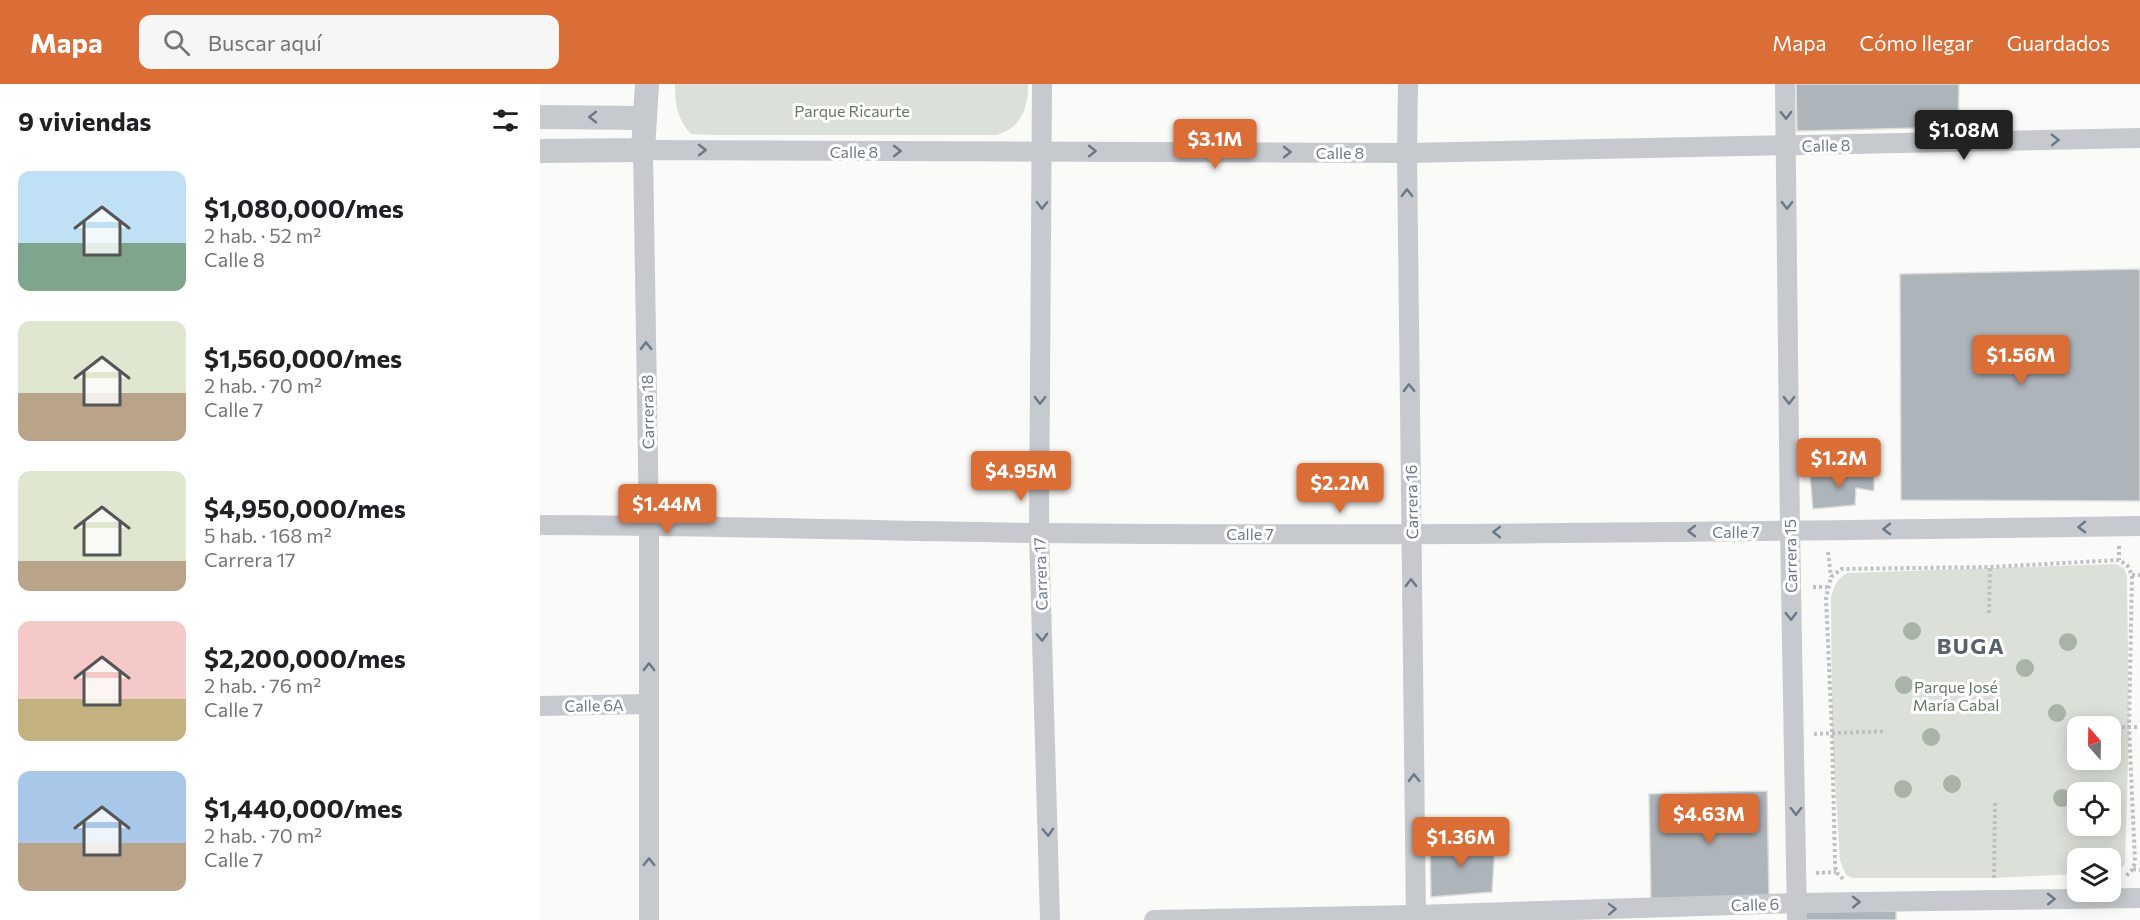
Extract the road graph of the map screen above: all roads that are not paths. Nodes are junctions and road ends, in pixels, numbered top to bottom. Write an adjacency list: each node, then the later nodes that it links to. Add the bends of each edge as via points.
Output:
1 (648, 84): 6 (street, Carrera 18)
2 (1042, 84): 11 (street, Carrera 17)
3 (1408, 84): 12 (street, Carrera 16)
4 (1785, 84): 8 (street, Carrera 15, one-way to 8)
5 (540, 117): 6 (street, one-way to 5)
6 (645, 118): 9 (street, Carrera 18)
7 (2140, 138): 8 (street, Calle 8, one-way to 7)
8 (1787, 146): 12 (street, Calle 8); 16 (street, Carrera 15, one-way to 16)
9 (644, 150): 10 (street, Calle 8); 11 (street, Calle 8, one-way to 11); 14 (street, Carrera 18, one-way to 9)
10 (540, 151)
11 (1043, 151): 12 (street, Calle 8, one-way to 12); 17 (street, Carrera 17, one-way to 17)
12 (1407, 153): 18 (street, Carrera 16, one-way to 12)
13 (540, 525): 14 (street, Calle 7)
14 (649, 525): 17 (street, Calle 7); 19 (street, Carrera 18, one-way to 14)
15 (2140, 526): 16 (street, Calle 7, one-way to 16)
16 (1790, 531): 18 (street, Calle 7, one-way to 18); 22 (street, Carrera 15, one-way to 22)
17 (1039, 533): 18 (street, Calle 7); 25 (street, Carrera 17, one-way to 25)
18 (1411, 533): 23 (street, Carrera 16, one-way to 18)
19 (649, 704): 20 (street, Calle 6A); 24 (street, Carrera 18, one-way to 19)
20 (540, 706)
21 (2140, 898): 22 (street, Calle 6, one-way to 21)
22 (1797, 911): 23 (street, Calle 6, one-way to 22)
23 (1416, 918): 26 (street, Calle 6)
24 (649, 920)
25 (1050, 920)
26 (1154, 920)

